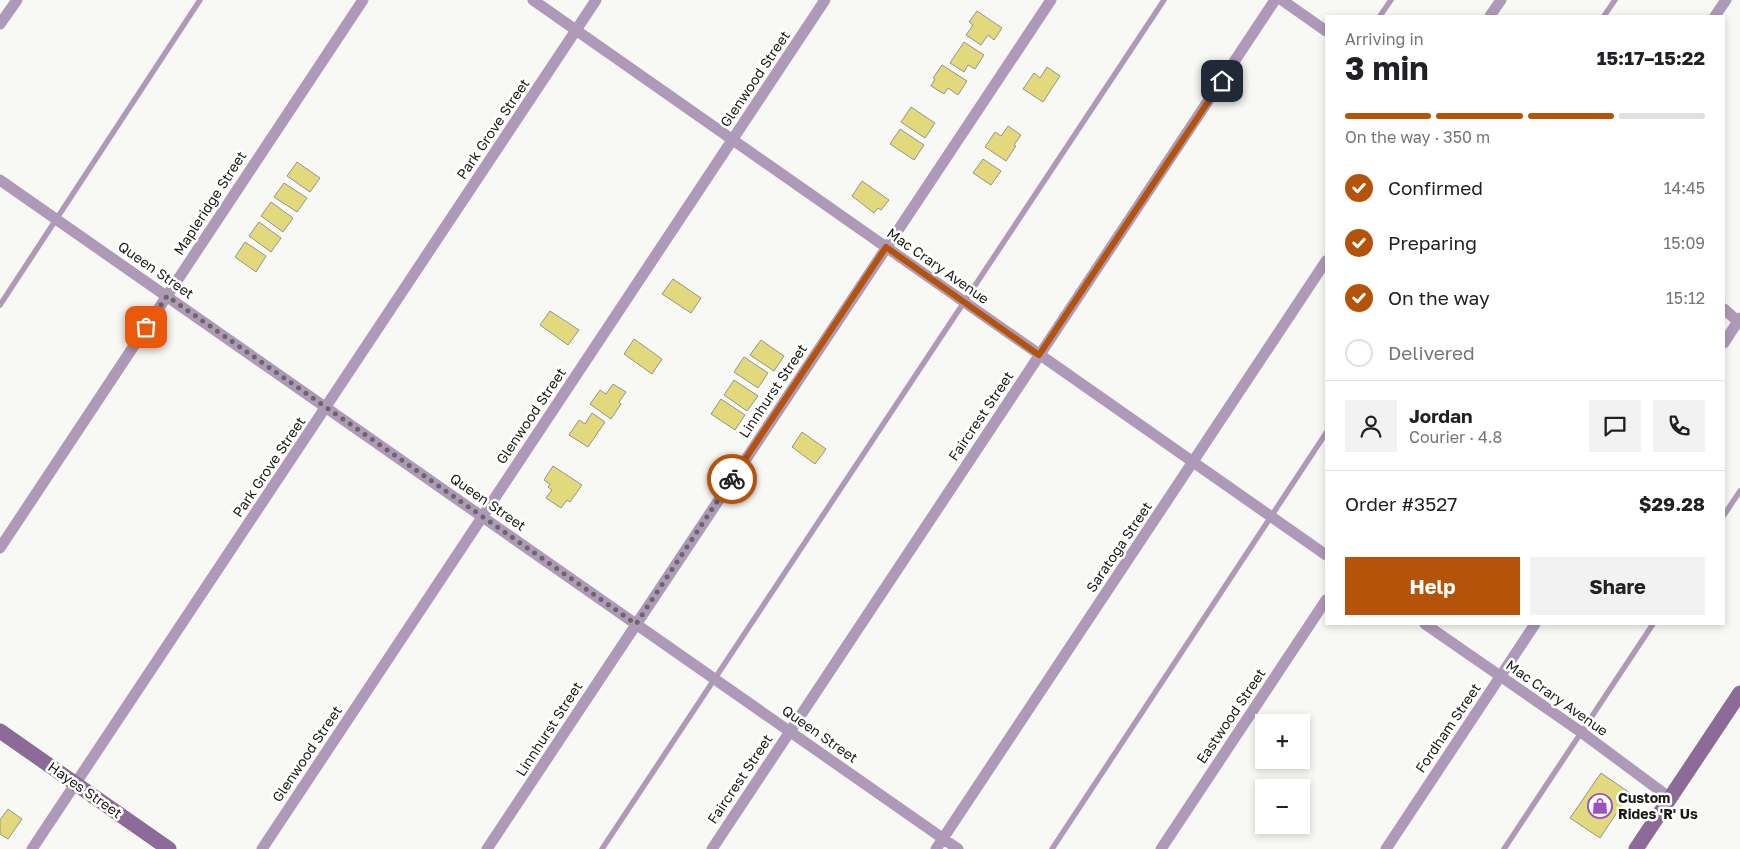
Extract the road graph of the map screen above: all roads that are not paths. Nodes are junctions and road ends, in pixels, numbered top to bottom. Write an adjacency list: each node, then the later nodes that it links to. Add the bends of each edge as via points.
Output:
1 (17, 0): 19 (street)
2 (200, 0): 24 (lane)
3 (363, 0): 27 (street, Mapleridge Street)
4 (533, 0): 20 (street, Mac Crary Avenue)
5 (596, 0): 20 (street, Park Grove Street)
6 (825, 0): 22 (street, Glenwood Street)
7 (1051, 0): 25 (street, Linnhurst Street)
8 (1164, 0): 28 (lane)
9 (1275, 0): 33 (street, Faircrest Street)
10 (1282, 0): 21 (street)
11 (1391, 0): 15 (lane)
12 (1501, 0): 16 (street)
13 (1615, 0): 17 (lane)
14 (1726, 0): 18 (street)
15 (1381, 15)
16 (1491, 15)
17 (1605, 15)
18 (1716, 15)
19 (0, 24)
20 (576, 30): 22 (street, Mac Crary Avenue); 34 (street, Park Grove Street)
21 (1325, 30)
22 (732, 140): 25 (street, Mac Crary Avenue); 39 (street, Glenwood Street)
23 (0, 180): 24 (street, Queen Street)
24 (56, 219): 27 (street, Queen Street); 29 (lane)
25 (886, 247): 28 (street, Mac Crary Avenue); 44 (street, Linnhurst Street)
26 (1325, 262): 36 (street, Saratoga Street)
27 (167, 296): 34 (street, Queen Street); 41 (street, Mapleridge Street)
28 (965, 303): 33 (street, Mac Crary Avenue); 49 (lane)
29 (0, 305)
30 (1725, 311): 31 (street)
31 (1739, 321): 32 (street)
32 (1725, 341)
33 (1039, 355): 36 (street, Mac Crary Avenue); 52 (street, Faircrest Street)
34 (326, 407): 39 (street, Queen Street); 54 (street, Park Grove Street)
35 (1325, 435): 40 (lane)
36 (1192, 462): 40 (street, Mac Crary Avenue); 56 (street, Saratoga Street)
37 (1740, 491): 38 (lane)
38 (1725, 514)
39 (483, 516): 44 (street, Queen Street); 59 (street, Glenwood Street)
40 (1271, 517): 42 (street, Mac Crary Avenue); 65 (lane)
41 (0, 548)
42 (1325, 554)
43 (1325, 602): 66 (street, Eastwood Street)
44 (636, 624): 49 (street, Queen Street); 60 (street, Linnhurst Street)
45 (1426, 625): 48 (street, Mac Crary Avenue)
46 (1534, 625): 48 (street, Fordham Street)
47 (1651, 625): 53 (lane)
48 (1500, 676): 53 (street, Mac Crary Avenue); 67 (street, Fordham Street)
49 (715, 679): 52 (street, Queen Street); 61 (lane)
50 (1740, 693): 55 (street)
51 (0, 731): 54 (street, Hayes Street)
52 (790, 731): 56 (street, Queen Street); 62 (street, Faircrest Street)
53 (1581, 732): 55 (street, Mac Crary Avenue); 68 (lane)
54 (76, 784): 57 (street, Park Grove Street); 58 (street, Hayes Street)
55 (1670, 798): 69 (street)
56 (943, 839): 63 (street, Saratoga Street); 64 (street, Queen Street)
57 (32, 849)
58 (169, 849)
59 (262, 849)
60 (487, 849)
61 (602, 849)
62 (712, 849)
63 (936, 849)
64 (958, 849)
65 (1052, 849)
66 (1161, 849)
67 (1386, 849)
68 (1504, 849)
69 (1636, 849)

